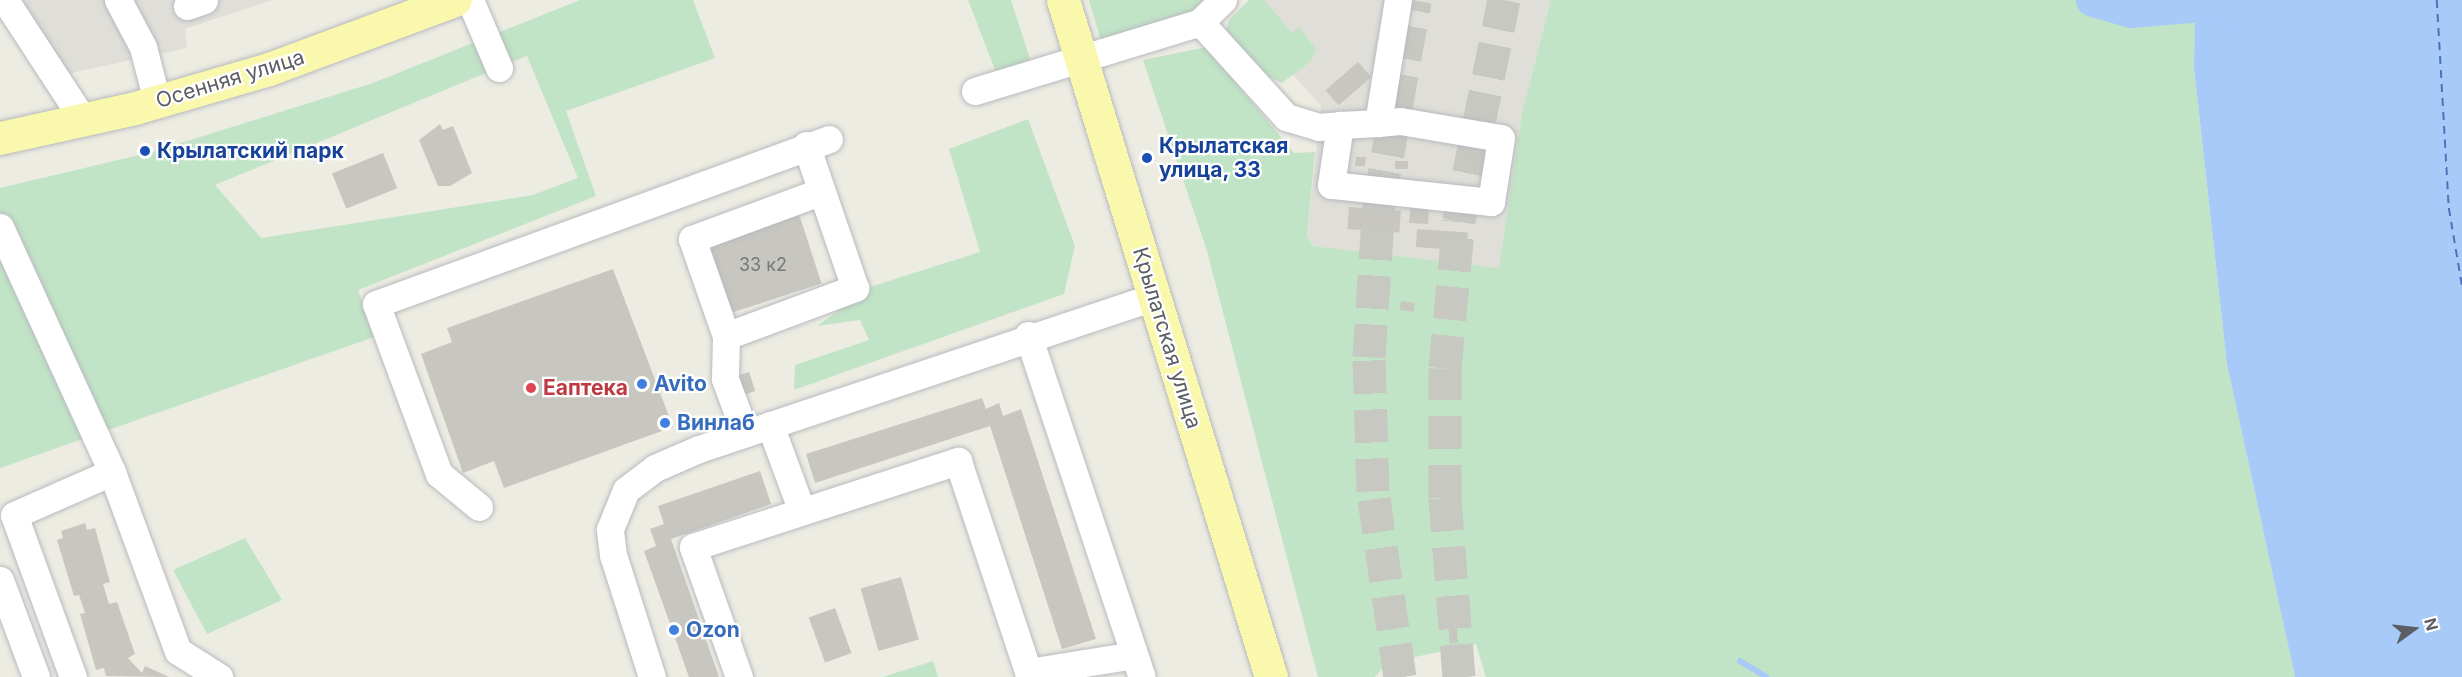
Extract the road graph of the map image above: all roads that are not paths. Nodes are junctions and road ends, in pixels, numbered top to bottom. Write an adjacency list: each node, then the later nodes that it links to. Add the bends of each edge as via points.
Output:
1 (5, 0): 13 (lane)
2 (118, 0): 12 (lane, via 143,47)
3 (455, 0): 12 (main road, Осенняя улица, via 269,69)
4 (470, 0): 10 (lane)
5 (1064, 0): 9 (main road, Крылатская улица)
6 (1223, 0): 8 (lane)
7 (1398, 0): 14 (lane)
8 (1200, 22): 9 (lane); 15 (lane, via 1286,117 1318,127)
9 (1082, 58): 11 (lane); 19 (main road, Крылатская улица)
10 (499, 68)
11 (975, 91)
12 (157, 102): 13 (main road, Осенняя улица)
13 (84, 121): 16 (main road, Осенняя улица)
14 (1378, 123): 15 (lane); 15 (lane, via 1501,138 1491,202 1331,184)
15 (1340, 125)
16 (0, 138)
17 (820, 192): 21 (lane, via 692,240); 21 (lane, via 855,288); 24 (lane, via 818,142 376,304 439,474)
18 (0, 227): 23 (lane)
19 (1155, 296): 20 (lane); 34 (main road, Крылатская улица)
20 (1028, 335): 22 (lane); 27 (lane)
21 (726, 336): 22 (lane, via 725,379)
22 (757, 429): 25 (lane); 32 (lane, via 655,468 626,490 610,529)
23 (112, 472): 30 (lane, via 14,515); 31 (lane, via 178,651)
24 (479, 507)
25 (801, 509): 28 (lane, via 958,461); 33 (lane, via 693,547)
26 (0, 580): 29 (lane)
27 (1138, 666): 28 (lane)
28 (1029, 675)
29 (36, 677)
30 (73, 677)
31 (219, 677)
32 (652, 677)
33 (739, 677)
34 (1271, 677)

